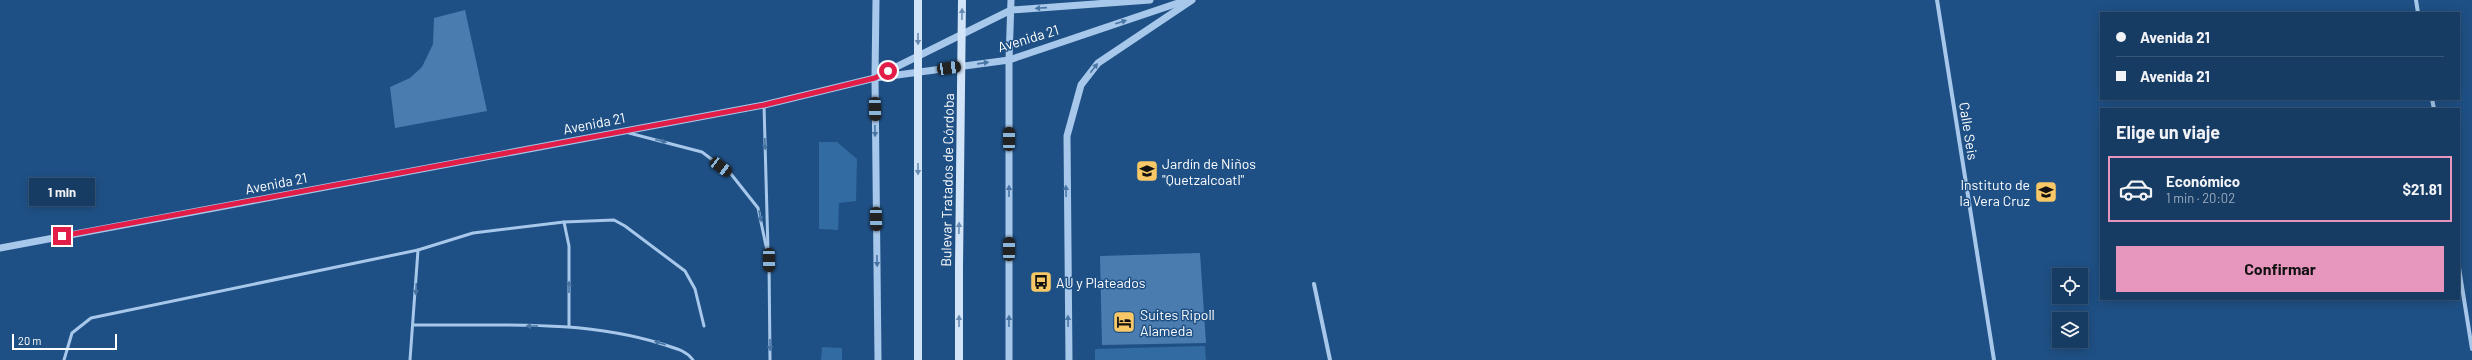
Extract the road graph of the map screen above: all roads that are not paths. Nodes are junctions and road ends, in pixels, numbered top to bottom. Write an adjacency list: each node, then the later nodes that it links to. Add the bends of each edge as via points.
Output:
1 (876, 0): 13 (street)
2 (918, 0): 32 (main road, Bulevar Tratados de Córdoba, one-way to 32, bridge)
3 (962, 0): 33 (main road, Bulevar Tratados de Córdoba, one-way to 3, bridge)
4 (1011, 0): 10 (street)
5 (1150, 0): 10 (street, one-way to 10)
6 (1187, 0): 12 (street, Avenida 21, one-way to 6)
7 (1192, 0): 35 (street, one-way to 7, via 1067,136 1081,85 1098,63)
8 (1937, 0): 37 (street, Calle Seis)
9 (2416, 0): 11 (street)
10 (1011, 10): 12 (street); 13 (street)
11 (2418, 12)
12 (1009, 60): 13 (street, Avenida 21, one-way to 12); 34 (street, one-way to 12)
13 (875, 78): 14 (street, Avenida 21); 31 (street, one-way to 31)
14 (764, 105): 15 (street, Avenida 21); 19 (lane, one-way to 19)
15 (624, 131): 17 (street, Avenida 21); 19 (lane, one-way to 19, via 702,152 730,174 758,208)
16 (564, 222): 18 (lane, via 473,234); 24 (lane, one-way to 16, via 569,246); 25 (lane, via 614,220 640,237 685,271 695,289)
17 (0, 248)
18 (418, 250): 23 (lane, one-way to 23); 27 (lane, via 91,318 72,333)
19 (769, 260): 30 (lane, one-way to 30)
20 (2460, 273): 22 (street)
21 (1314, 284): 36 (street)
22 (2470, 324): 26 (street)
23 (414, 325): 24 (lane, one-way to 23); 28 (lane)
24 (569, 326): 29 (lane, one-way to 24, via 688,352 635,336)
25 (704, 326)
26 (2472, 349)
27 (64, 360)
28 (410, 360)
29 (693, 360)
30 (770, 360)
31 (878, 360)
32 (918, 360)
33 (959, 360)
34 (1009, 360)
35 (1069, 360)
36 (1330, 360)
37 (1994, 360)

